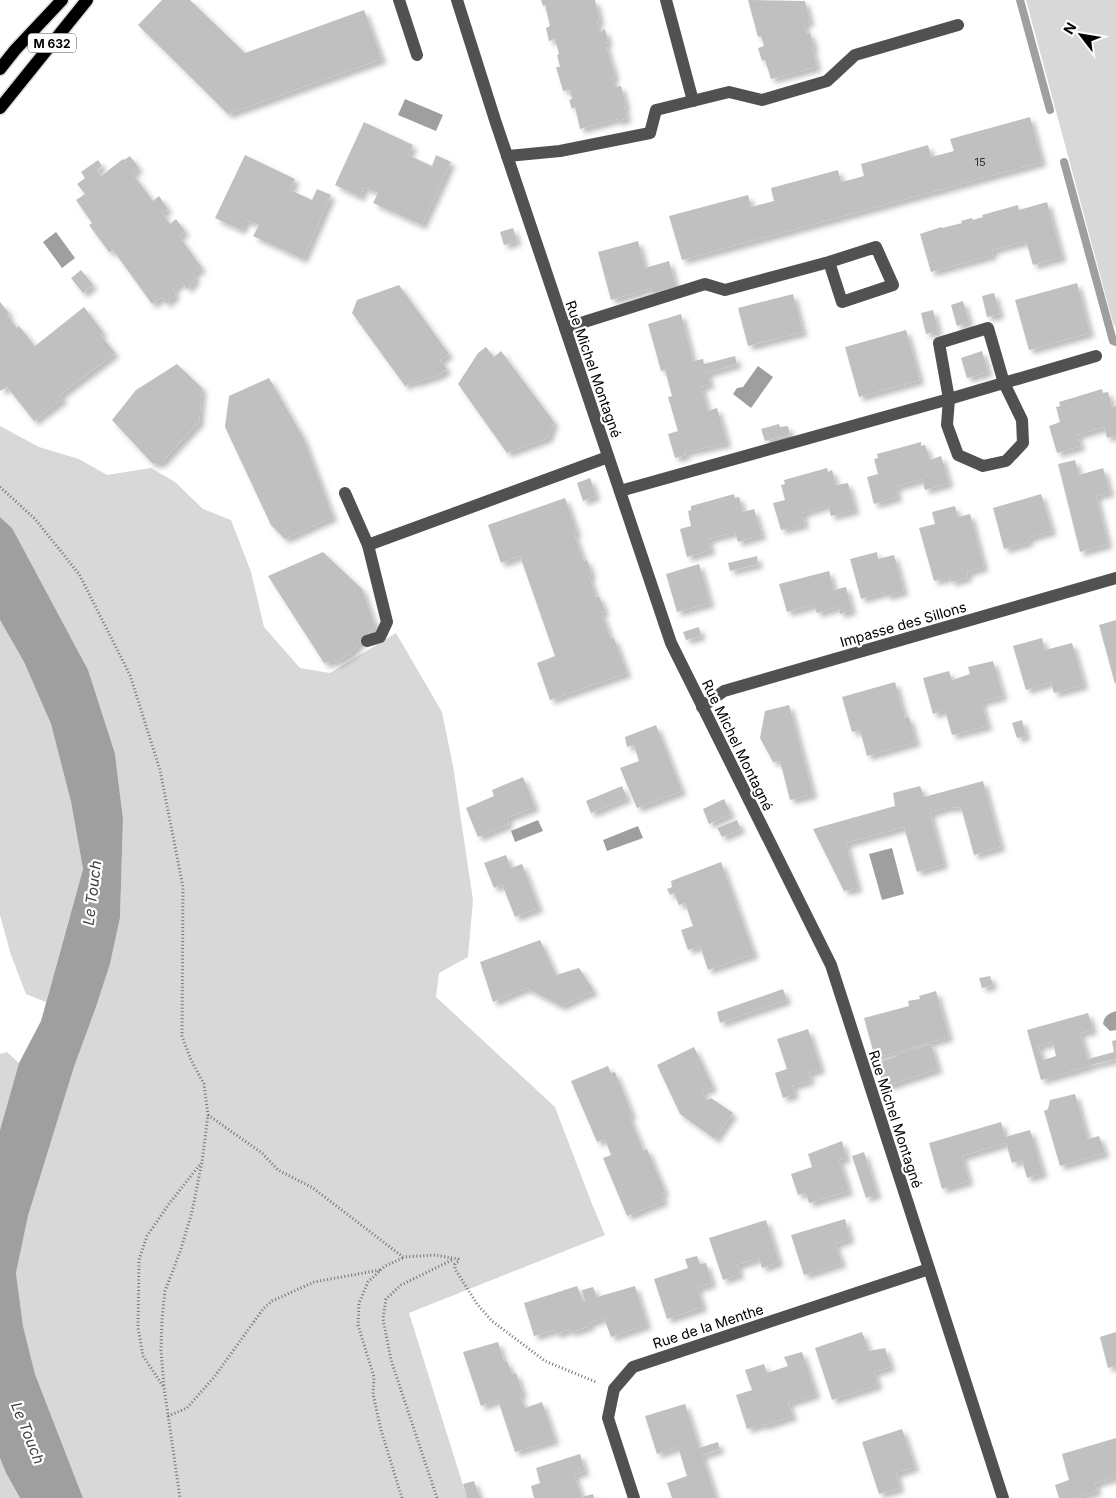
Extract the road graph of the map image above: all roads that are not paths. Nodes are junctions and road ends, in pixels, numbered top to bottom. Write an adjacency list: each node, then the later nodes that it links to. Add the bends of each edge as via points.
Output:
1 (62, 0): 8 (main road, M 632)
2 (87, 0): 10 (main road, M 632)
3 (399, 0): 7 (street)
4 (457, 0): 11 (street, Rue Michel Montagné)
5 (666, 0): 9 (street)
6 (958, 25): 9 (street, via 855,55 827,81 762,100 729,92)
7 (417, 55)
8 (0, 69)
9 (693, 101): 11 (street, via 656,110 650,133 560,151)
10 (0, 108)
11 (507, 156): 13 (street, Rue Michel Montagné)
12 (829, 262): 12 (street, via 876,247 893,285 842,302); 13 (street, via 725,290 705,284)
13 (565, 328): 17 (street, Rue Michel Montagné)
14 (1096, 356): 15 (street)
15 (1004, 384): 16 (street); 16 (street, via 988,328 939,343); 16 (street, via 1022,420 1023,435 1023,443 1006,461 983,466 958,455 947,425)
16 (949, 399): 18 (street)
17 (608, 457): 18 (street, Rue Michel Montagné); 20 (street)
18 (620, 491): 23 (street, Rue Michel Montagné, via 671,643)
19 (345, 493): 20 (street)
20 (368, 545): 22 (street, via 387,622 380,637)
21 (1116, 578): 23 (street, Impasse des Sillons, via 724,691)
22 (367, 641)
23 (702, 707): 24 (street, Rue Michel Montagné, via 831,965)
24 (929, 1269): 25 (street, Rue de la Menthe, via 633,1367 614,1390 608,1418); 26 (street, Rue Michel Montagné)
25 (634, 1498)
26 (1003, 1498)

